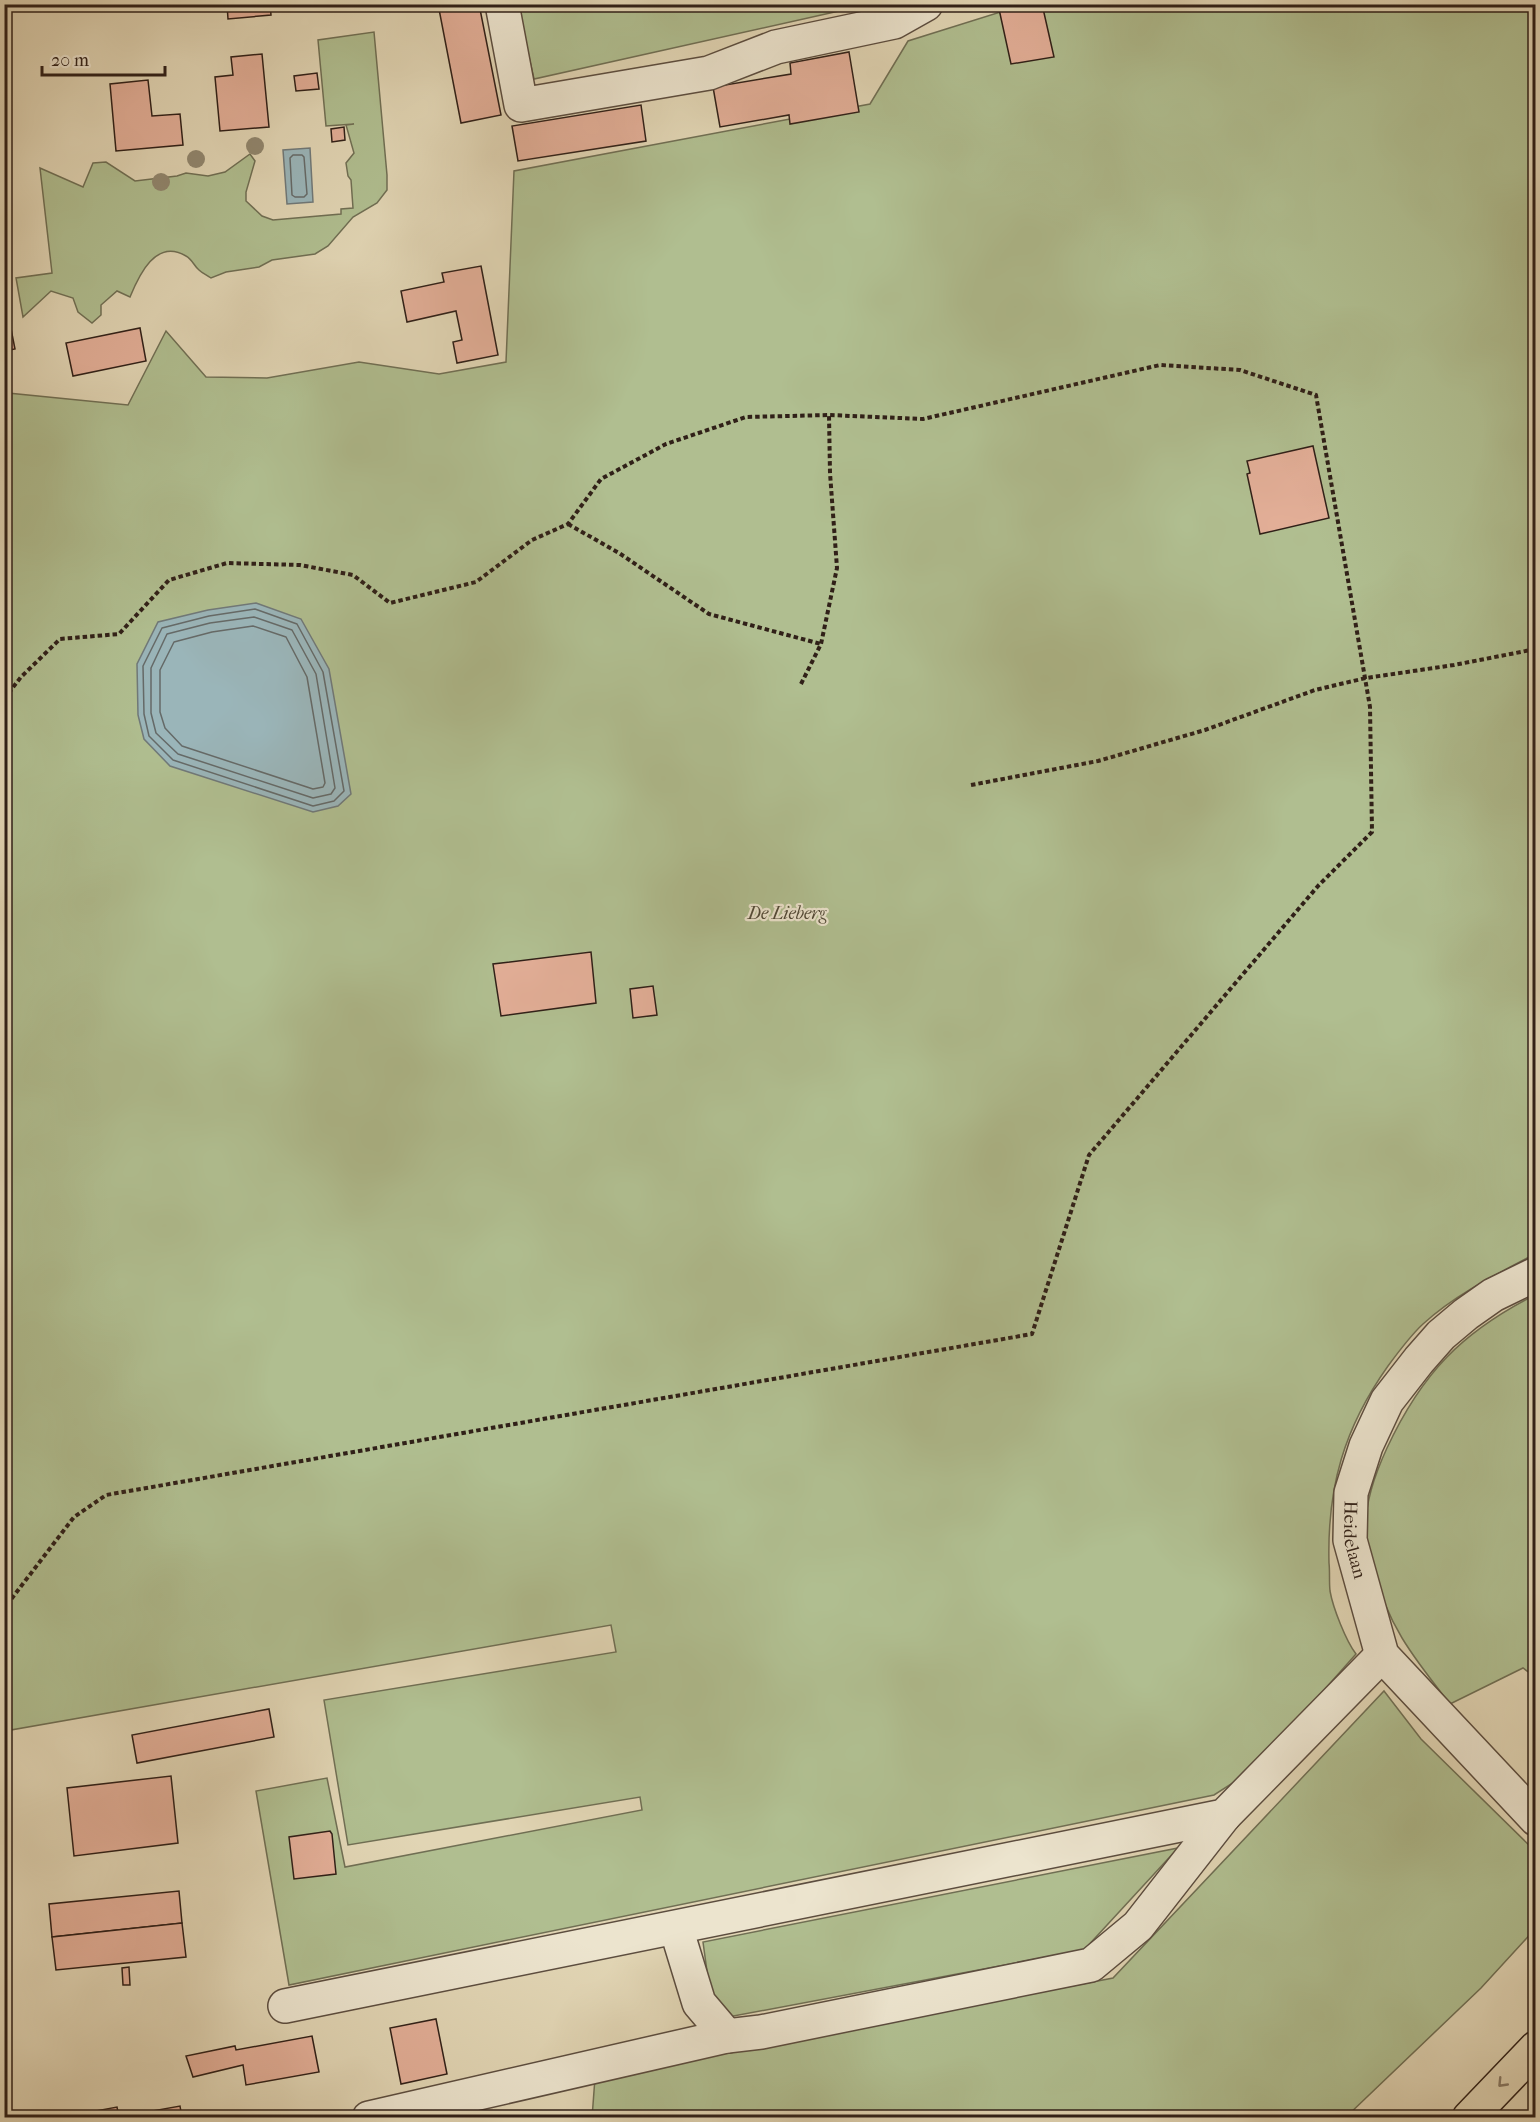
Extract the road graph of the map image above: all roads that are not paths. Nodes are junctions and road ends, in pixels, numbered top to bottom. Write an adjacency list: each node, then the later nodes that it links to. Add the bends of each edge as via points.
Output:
1 (502, 4): 2 (street, via 521,105 709,73 776,48 894,22)
2 (926, 4)
3 (1536, 1274): 4 (street, Heidelaan, via 1493,1295 1441,1335 1387,1401 1366,1446 1352,1493 1350,1540)
4 (1382, 1654): 5 (street); 6 (street, Heidelaan)
5 (1224, 1816): 7 (street); 9 (street, via 1138,1926 1091,1965)
6 (1536, 1819)
7 (676, 1928): 8 (street); 9 (street, via 699,2003)
8 (285, 2006)
9 (727, 2036): 11 (street)
10 (1536, 2048): 12 (highway, one-way to 12)
11 (369, 2118)
12 (1469, 2118)

